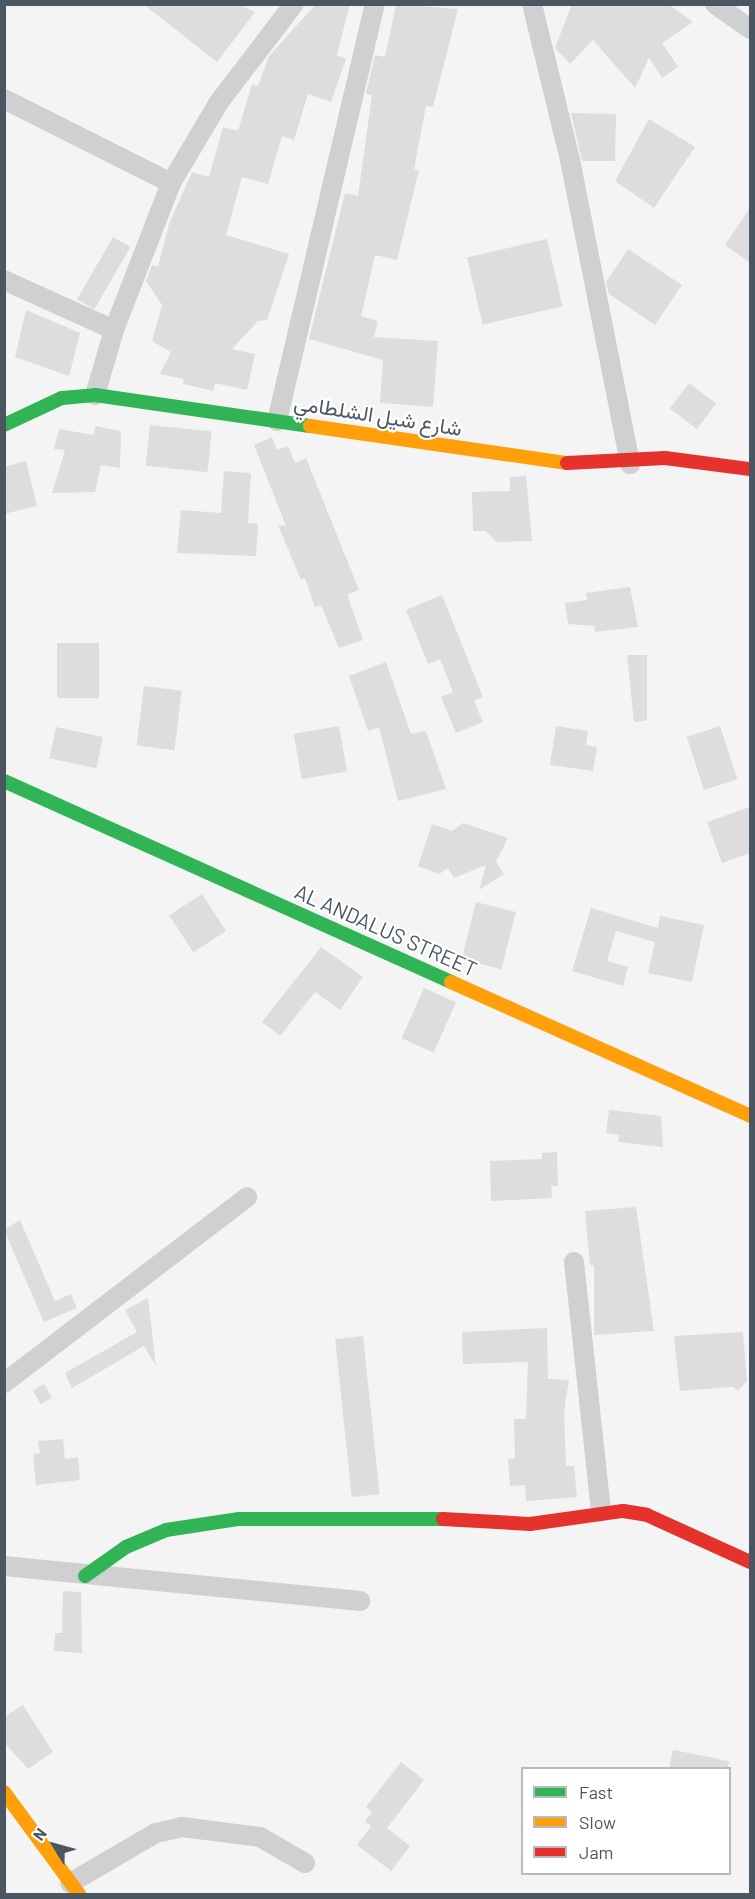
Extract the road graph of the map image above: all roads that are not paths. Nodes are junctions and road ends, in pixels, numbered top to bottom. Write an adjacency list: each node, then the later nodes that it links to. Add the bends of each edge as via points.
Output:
1 (294, 4): 7 (street, via 219,102)
2 (375, 4): 11 (street)
3 (532, 4): 13 (street, via 570,160)
4 (715, 4): 5 (street)
5 (750, 29)
6 (4, 99): 7 (street)
7 (171, 183): 9 (street)
8 (4, 280): 9 (street)
9 (114, 330): 10 (street)
10 (95, 395): 11 (street, شارع شيل الشلطامي); 12 (street, شارع شيل الشلطامي, via 62,398)
11 (277, 421): 13 (street, شارع شيل الشلطامي, via 580,465)
12 (4, 425)
13 (630, 464): 14 (street, شارع شيل الشلطامي, via 665,458)
14 (750, 469)
15 (4, 781): 16 (street, AL ANDALUS STREET)
16 (750, 1116)
17 (248, 1197): 19 (street)
18 (574, 1262): 20 (street)
19 (4, 1383)
20 (601, 1512): 21 (street, via 647,1515); 23 (street, via 530,1524 396,1517 239,1519 166,1530 126,1547)
21 (750, 1562)
22 (4, 1566): 23 (street)
23 (85, 1576): 24 (street)
24 (360, 1601)
25 (4, 1792): 27 (street)
26 (305, 1863): 27 (street, via 260,1837 182,1827 156,1833)
27 (74, 1889)

